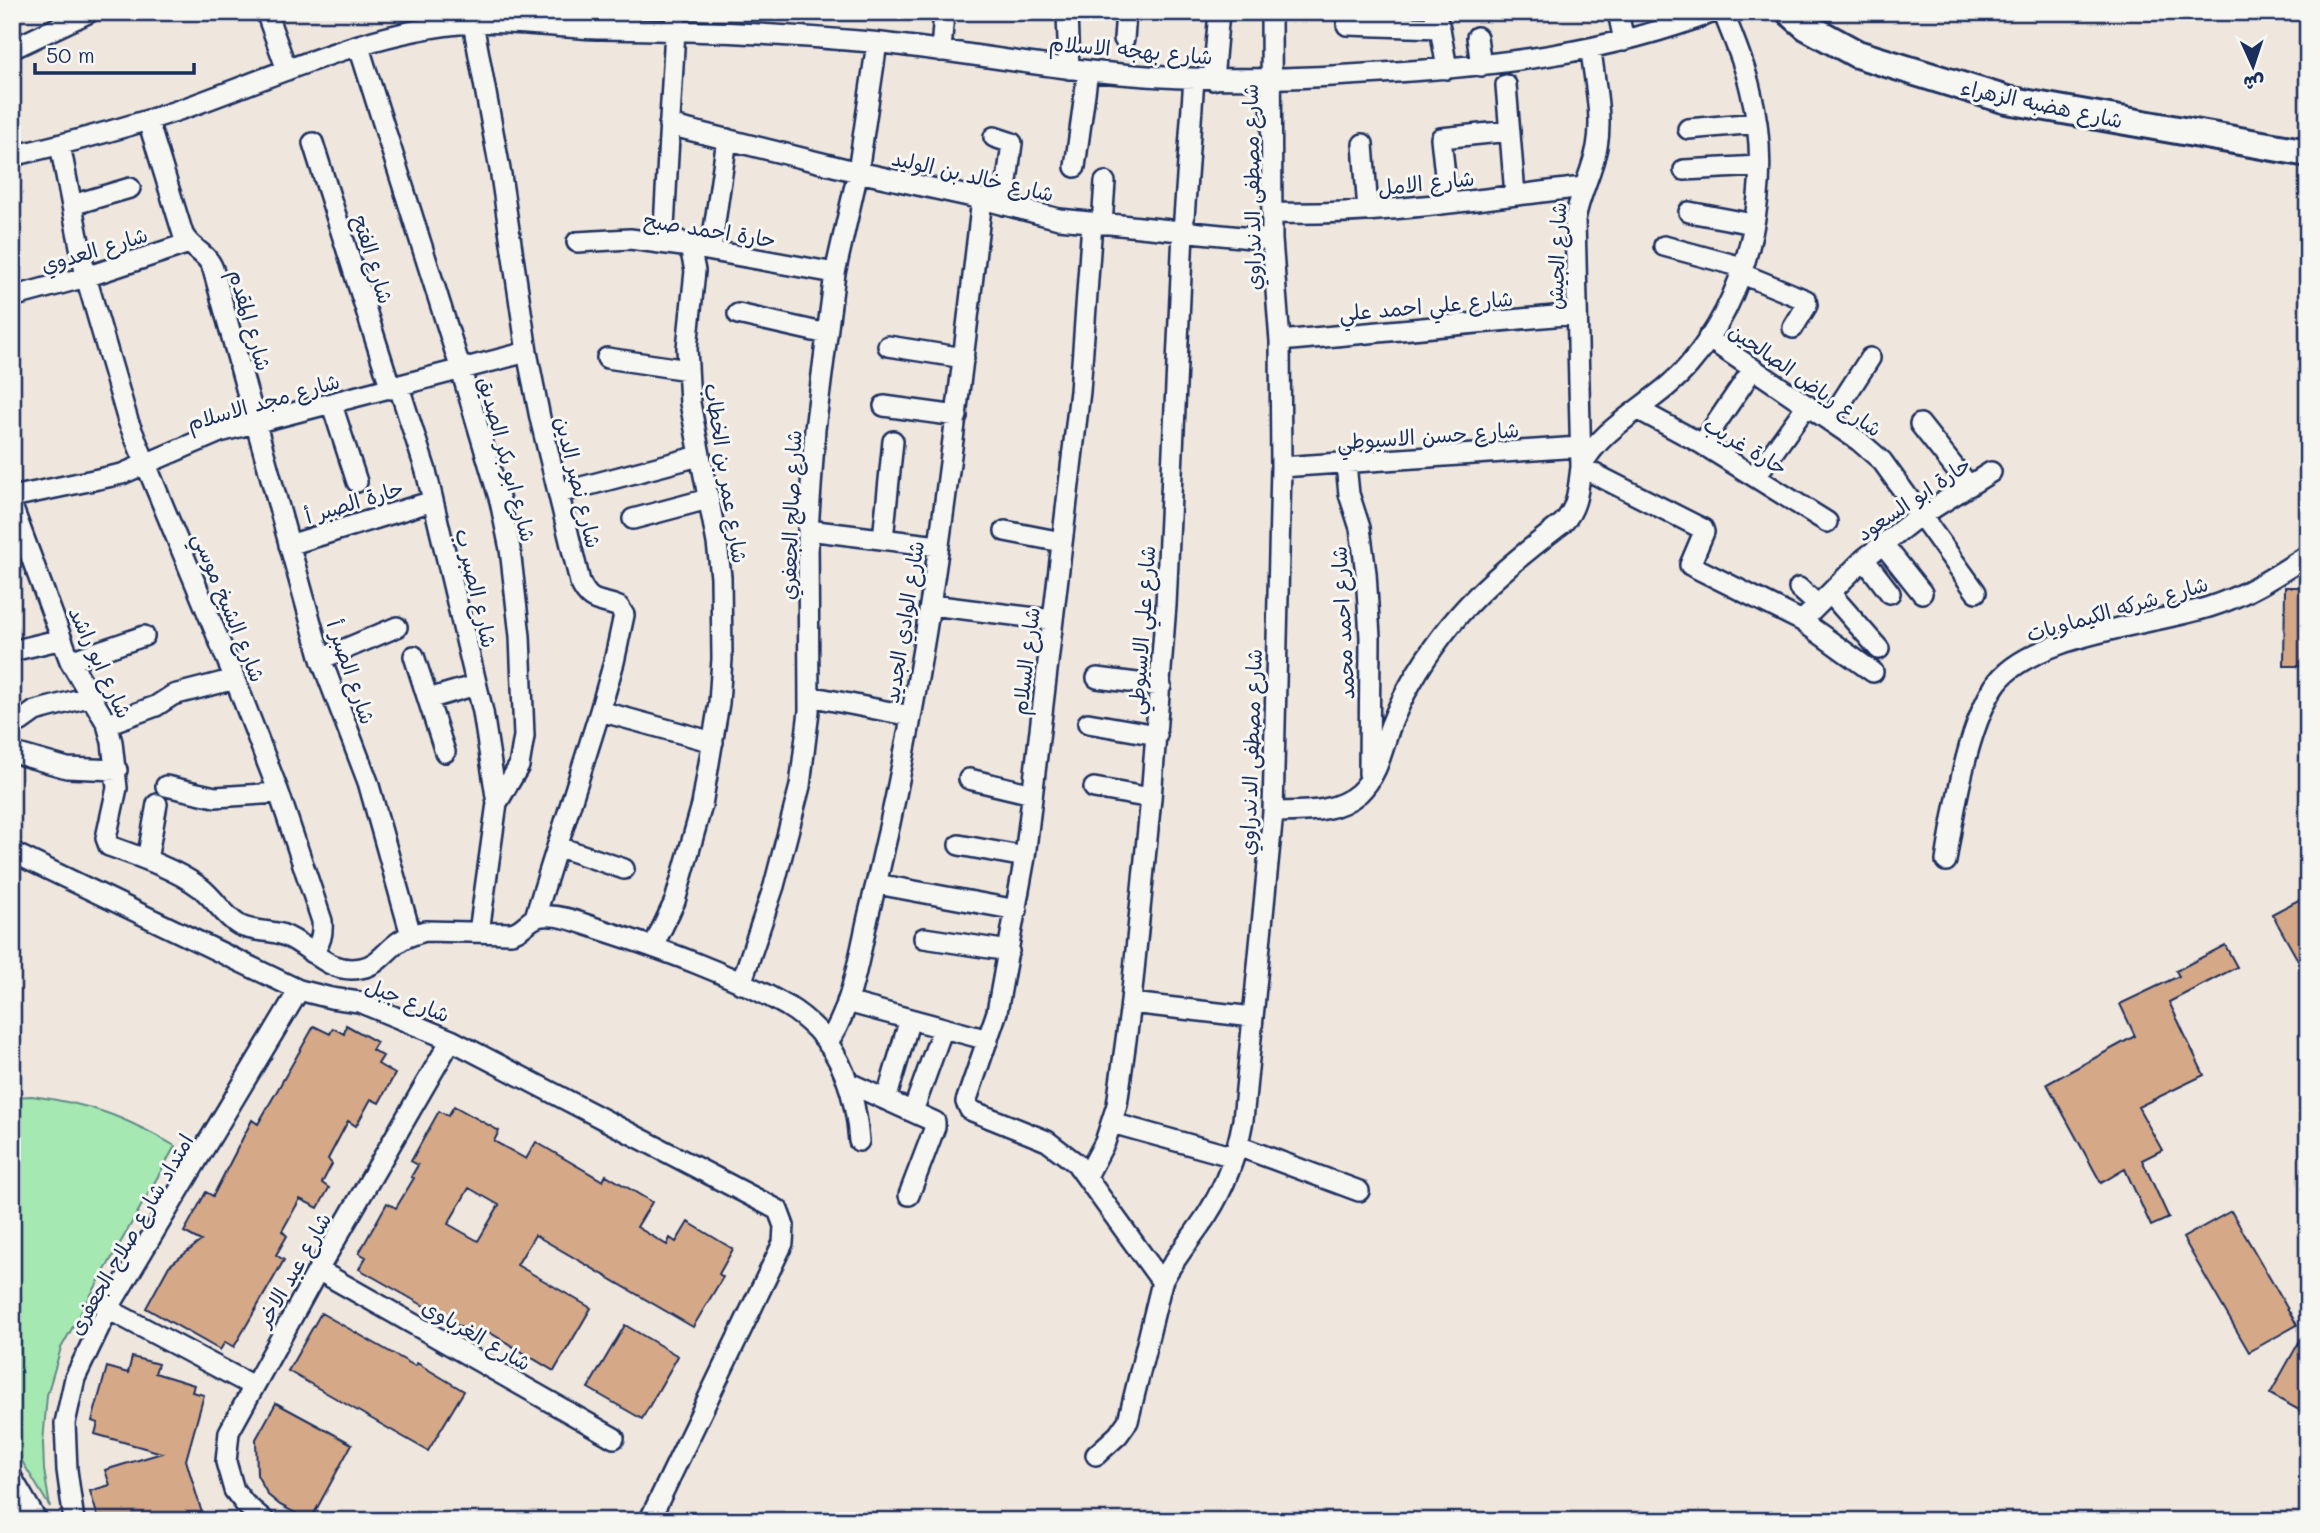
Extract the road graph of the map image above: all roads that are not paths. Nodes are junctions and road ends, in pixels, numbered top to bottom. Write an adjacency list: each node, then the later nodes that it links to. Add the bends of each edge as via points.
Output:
1 (90, 12): 24 (street)
2 (266, 12): 29 (street)
3 (944, 12): 26 (street)
4 (1067, 12): 30 (street)
5 (1126, 12): 20 (street)
6 (1219, 12): 31 (street, شارع علي الاسيوطي)
7 (1271, 12): 32 (street, شارع مصطفى الدندراوي)
8 (1618, 12): 21 (street)
9 (1714, 12): 21 (street, شارع بهجه الاسلام)
10 (1723, 12): 35 (street, via 1751,89)
11 (1790, 12): 44 (street, شارع هضبه الزهراء, via 1857,54 2007,100)
12 (1369, 19): 15 (street); 18 (street)
13 (432, 20): 17 (street, شارع بهجه الاسلام); 23 (street, شارع بهجه الاسلام)
14 (578, 20): 16 (street, شارع بهجه الاسلام); 17 (street, شارع بهجه الاسلام)
15 (1437, 20): 28 (street)
16 (675, 21): 22 (street, شارع بهجه الاسلام); 36 (street)
17 (472, 23): 81 (street, شارع نصر الدين)
18 (1347, 25)
19 (1477, 37): 27 (street)
20 (1125, 39)
21 (1624, 41): 25 (street, شارع بهجه الاسلام)
22 (877, 43): 26 (street, شارع بهجه الاسلام); 49 (street, شارع صالح الجعفري)
23 (359, 47): 29 (street, شارع بهجه الاسلام); 86 (street, شارع ابو بكر الصديق)
24 (12, 50)
25 (1591, 50): 27 (street, شارع بهجه الاسلام); 51 (street, شارع الجيش, via 1599,126)
26 (941, 51): 30 (street, شارع بهجه الاسلام)
27 (1481, 66): 28 (street, شارع بهجه الاسلام)
28 (1447, 69): 32 (street, شارع بهجه الاسلام)
29 (286, 70): 34 (street, شارع بهجه الاسلام)
30 (1078, 70): 31 (street, شارع بهجه الاسلام); 47 (street)
31 (1203, 80): 32 (street, شارع بهجه الاسلام); 63 (street, شارع علي الاسيوطي)
32 (1271, 80): 59 (street, شارع مصطفى الدندراوي)
33 (1506, 85): 38 (street)
34 (148, 121): 43 (street, شارع بهجه الاسلام); 66 (street, شارع المقدم)
35 (1756, 123): 37 (street); 46 (street)
36 (669, 125): 40 (street, شارع خالد بن الوليد); 68 (street, via 664,227 666,233)
37 (1688, 129)
38 (1510, 131): 53 (street); 55 (street, via 1441,138)
39 (994, 137): 57 (street, via 1012,143)
40 (727, 139): 49 (street, شارع خالد بن الوليد); 69 (street)
41 (313, 143): 88 (street, شارع الفتح)
42 (1363, 144): 58 (street)
43 (60, 145): 45 (street, شارع بهجه الاسلام); 56 (street, شارع الشيخ موسي)
44 (2308, 153)
45 (12, 156)
46 (1759, 166): 48 (street); 62 (street)
47 (1075, 167)
48 (1684, 170)
49 (859, 172): 54 (street, شارع خالد بن الوليد); 71 (street, شارع صالح الجعفري)
50 (1105, 182): 61 (street, شارع السلام)
51 (1583, 187): 53 (street, شارع الامل); 75 (street, شارع الجيش, via 1575,220)
52 (130, 188): 56 (street)
53 (1515, 195): 55 (street, شارع الامل)
54 (982, 199): 57 (street, شارع خالد بن الوليد); 83 (street, شارع الوادي الجديد)
55 (1448, 203): 58 (street, شارع الامل)
56 (72, 205): 72 (street, شارع الشيخ موسي)
57 (1004, 205): 61 (street, شارع خالد بن الوليد)
58 (1368, 211): 59 (street, شارع الامل)
59 (1272, 212): 64 (street, شارع مصطفى الدندراوي)
60 (1689, 212): 62 (street)
61 (1097, 223): 63 (street, شارع خالد بن الوليد); 119 (street, شارع السلام)
62 (1753, 224): 70 (street)
63 (1183, 232): 64 (street, شارع خالد بن الوليد); 145 (street, شارع علي الاسيوطي)
64 (1272, 240): 79 (street, شارع مصطفى الدندراوي)
65 (578, 242): 68 (street, حارة احمد صبح, via 630,239)
66 (189, 243): 72 (street, شارع العدوي); 95 (street, شارع المقدم, via 209,259)
67 (1664, 246): 70 (street)
68 (690, 247): 69 (street, حارة احمد صبح); 87 (street, شارع عمر بن الخطاب, via 695,271)
69 (711, 250): 71 (street, حارة احمد صبح)
70 (1741, 270): 76 (street, via 1809,302); 78 (street)
71 (835, 273): 77 (street, شارع صالح الجعفري)
72 (86, 277): 73 (street, شارع العدوي); 101 (street, شارع الشيخ موسي, via 128,421)
73 (12, 297)
74 (738, 314): 77 (street)
75 (1576, 314): 79 (street, شارع علي احمد علي); 100 (street, شارع الجيش)
76 (1793, 328)
77 (827, 334): 116 (street, شارع صالح الجعفري)
78 (1708, 338): 85 (street, شارع رياض الصالحين); 92 (street, via 1689,365)
79 (1280, 341): 103 (street, شارع مصطفى الدندراوي)
80 (888, 346): 83 (street)
81 (527, 352): 86 (street, شارع مجد الاسلام); 108 (street, شارع نصر الدين)
82 (607, 358): 87 (street)
83 (964, 358): 93 (street, شارع الوادي الجديد)
84 (1870, 358): 94 (street)
85 (1753, 369): 90 (street, شارع رياض الصالحين); 98 (street)
86 (461, 370): 88 (street, شارع مجد الاسلام); 165 (street, شارع ابو بكر الصديق, via 500,501 520,636 522,753 513,779)
87 (688, 370): 99 (street, شارع عمر بن الخطاب)
88 (395, 388): 89 (street, شارع مجد الاسلام); 111 (street, شارع الصبر ب)
89 (331, 405): 95 (street, شارع مجد الاسلام); 106 (street)
90 (1807, 405): 94 (street, شارع رياض الصالحين); 105 (street)
91 (884, 406): 93 (street)
92 (1639, 410): 98 (street, حارة غريب); 100 (street)
93 (957, 416): 122 (street, شارع الوادي الجديد)
94 (1830, 420): 113 (street, شارع رياض الصالحين, via 1882,461)
95 (257, 422): 101 (street, شارع مجد الاسلام); 121 (street, شارع الصبر أ)
96 (1920, 424): 107 (street)
97 (893, 441): 118 (street)
98 (1702, 444): 105 (street, حارة غريب)
99 (699, 456): 108 (street); 110 (street, شارع عمر بن الخطاب)
100 (1580, 457): 102 (street, شارع حسن الاسيوطي); 132 (street, via 1703,529 1690,565); 160 (street, شارع الجيش, via 1573,513 1460,611 1409,685)
101 (145, 463): 109 (street, شارع مجد الاسلام, via 122,474); 143 (street, شارع الشيخ موسي)
102 (1346, 464): 103 (street, شارع حسن الاسيوطي); 160 (street, شارع احمد محمد, via 1366,573)
103 (1281, 467): 166 (street, شارع مصطفى الدندراوي)
104 (1991, 472): 107 (street, حارة ابو السعود)
105 (1756, 476): 115 (street, حارة غريب)
106 (357, 482)
107 (1969, 486): 113 (street, حارة ابو السعود)
108 (559, 493): 149 (street, شارع نصر الدين, via 583,591 598,602 619,607 624,615)
109 (12, 497)
110 (708, 499): 114 (street); 155 (street, شارع عمر بن الخطاب, via 722,610 720,692)
111 (433, 501): 121 (street, حارة الصبر أ); 144 (street, شارع الصبر ب)
112 (12, 506): 135 (street, شارع ابو راشد)
113 (1921, 516): 120 (street, حارة ابو السعود); 126 (street, شارع رياض الصالحين)
114 (633, 519)
115 (1827, 522)
116 (808, 530): 118 (street); 147 (street, شارع صالح الجعفري)
117 (1005, 531): 119 (street)
118 (883, 539): 122 (street)
119 (1062, 542): 131 (street, شارع السلام)
120 (1883, 544): 124 (street, حارة ابو السعود); 128 (street)
121 (289, 545): 139 (street, شارع الصبر أ)
122 (938, 546): 130 (street, شارع الوادي الجديد)
123 (2308, 555): 172 (street, شارع شركه الكيماويات, via 2210,607 2057,645 2022,659 1995,685 1978,718)
124 (1864, 559): 127 (street); 129 (street, حارة ابو السعود)
125 (1798, 588): 129 (street)
126 (1976, 592)
127 (1890, 593)
128 (1922, 593)
129 (1824, 599): 132 (street, حارة ابو السعود); 136 (street)
130 (931, 605): 131 (street); 150 (street, شارع الوادي الجديد)
131 (1052, 620): 163 (street, شارع السلام)
132 (1802, 621): 141 (street)
133 (397, 626): 139 (street)
134 (144, 636): 140 (street)
135 (62, 639): 137 (street); 140 (street, شارع ابو راشد)
136 (1880, 649)
137 (12, 651)
138 (414, 656): 148 (street)
139 (321, 659): 178 (street, شارع الصبر أ, via 368,782)
140 (70, 662): 146 (street, شارع ابو راشد)
141 (1873, 672)
142 (1097, 678): 145 (street)
143 (235, 679): 153 (street, via 173,695); 162 (street, شارع الشيخ موسي)
144 (476, 685): 148 (street); 165 (street, شارع الصبر ب)
145 (1161, 687): 154 (street, شارع علي الاسيوطي)
146 (92, 696): 151 (street); 153 (street, شارع ابو راشد)
147 (810, 696): 150 (street); 183 (street, شارع صالح الجعفري, via 800,786 774,886)
148 (428, 699): 156 (street)
149 (600, 711): 155 (street); 168 (street, شارع نصر الدين)
150 (911, 716): 174 (street, شارع الوادي الجديد)
151 (12, 722)
152 (1088, 723): 154 (street)
153 (107, 724): 158 (street, شارع ابو راشد)
154 (1157, 735): 164 (street, شارع علي الاسيوطي)
155 (713, 742): 180 (street, شارع عمر بن الخطاب, via 680,886)
156 (445, 752)
157 (18, 754): 158 (street, via 67,768)
158 (117, 769): 171 (street, شارع ابو راشد, via 106,844)
159 (969, 779): 163 (street)
160 (1368, 782): 166 (street, via 1347,802 1333,807)
161 (1094, 789): 164 (street)
162 (279, 793): 171 (street, via 161,795); 182 (street, شارع الشيخ موسي, via 322,921 323,933)
163 (1032, 794): 170 (street, شارع السلام)
164 (1151, 798): 186 (street, شارع علي الاسيوطي)
165 (497, 803): 177 (street, شارع ابو بكر الصديق)
166 (1273, 812): 187 (street, شارع مصطفى الدندراوي)
167 (959, 845): 170 (street)
168 (559, 847): 173 (street); 176 (street, شارع نصر الدين)
169 (12, 852): 184 (street, شارع جبل)
170 (1025, 857): 175 (street, شارع السلام)
171 (147, 860): 182 (street, via 198,886 242,926 280,934)
172 (1946, 861)
173 (624, 869)
174 (877, 884): 175 (street); 185 (street, شارع الوادي الجديد)
175 (1017, 910): 181 (street, شارع السلام)
176 (535, 917): 177 (street, via 516,932); 180 (street, via 564,918)
177 (479, 932): 178 (street)
178 (411, 935): 182 (street, via 364,968 332,967)
179 (924, 938): 181 (street)
180 (653, 947): 183 (street)
181 (1009, 951): 191 (street, شارع السلام)
182 (312, 953)
183 (741, 984): 192 (street, via 789,1007)
184 (299, 990): 190 (street, شارع جبل, via 359,1002); 204 (street, امتداد شارع صلاح الجعفرى)
185 (847, 1002): 188 (street); 192 (street, شارع الوادي الجديد, via 840,1025)
186 (1131, 1003): 187 (street); 196 (street, شارع علي الاسيوطي)
187 (1253, 1017): 198 (street, شارع مصطفى الدندراوي)
188 (910, 1018): 189 (street); 194 (street)
189 (943, 1028): 191 (street); 195 (street)
190 (451, 1040): 202 (street, شارع عبد الاخر); 212 (street, شارع جبل, via 778,1210 784,1226 783,1243)
191 (988, 1040): 199 (street, شارع السلام, via 965,1102 970,1110 1047,1141)
192 (827, 1043): 193 (street)
193 (849, 1083): 194 (street); 197 (street)
194 (886, 1100): 195 (street)
195 (913, 1111): 201 (street, via 931,1119 935,1127)
196 (1112, 1124): 198 (street); 199 (street, شارع علي الاسيوطي)
197 (859, 1141)
198 (1236, 1151): 200 (street); 203 (street, شارع مصطفى الدندراوي, via 1208,1214)
199 (1087, 1176): 203 (street)
200 (1359, 1191)
201 (909, 1195)
202 (318, 1270): 205 (street, شارع عبد الاخر); 206 (street, شارع الغرباوى)
203 (1162, 1282): 207 (street, شارع مصطفى الدندراوي, via 1128,1421)
204 (108, 1309): 205 (street); 210 (street, امتداد شارع صلاح الجعفرى, via 75,1378 65,1423)
205 (253, 1386): 211 (street, شارع عبد الاخر, via 229,1432 226,1462 234,1490)
206 (614, 1438)
207 (1096, 1455)
208 (12, 1478): 209 (street)
209 (37, 1521)
210 (74, 1521)
211 (265, 1521)
212 (649, 1521)

